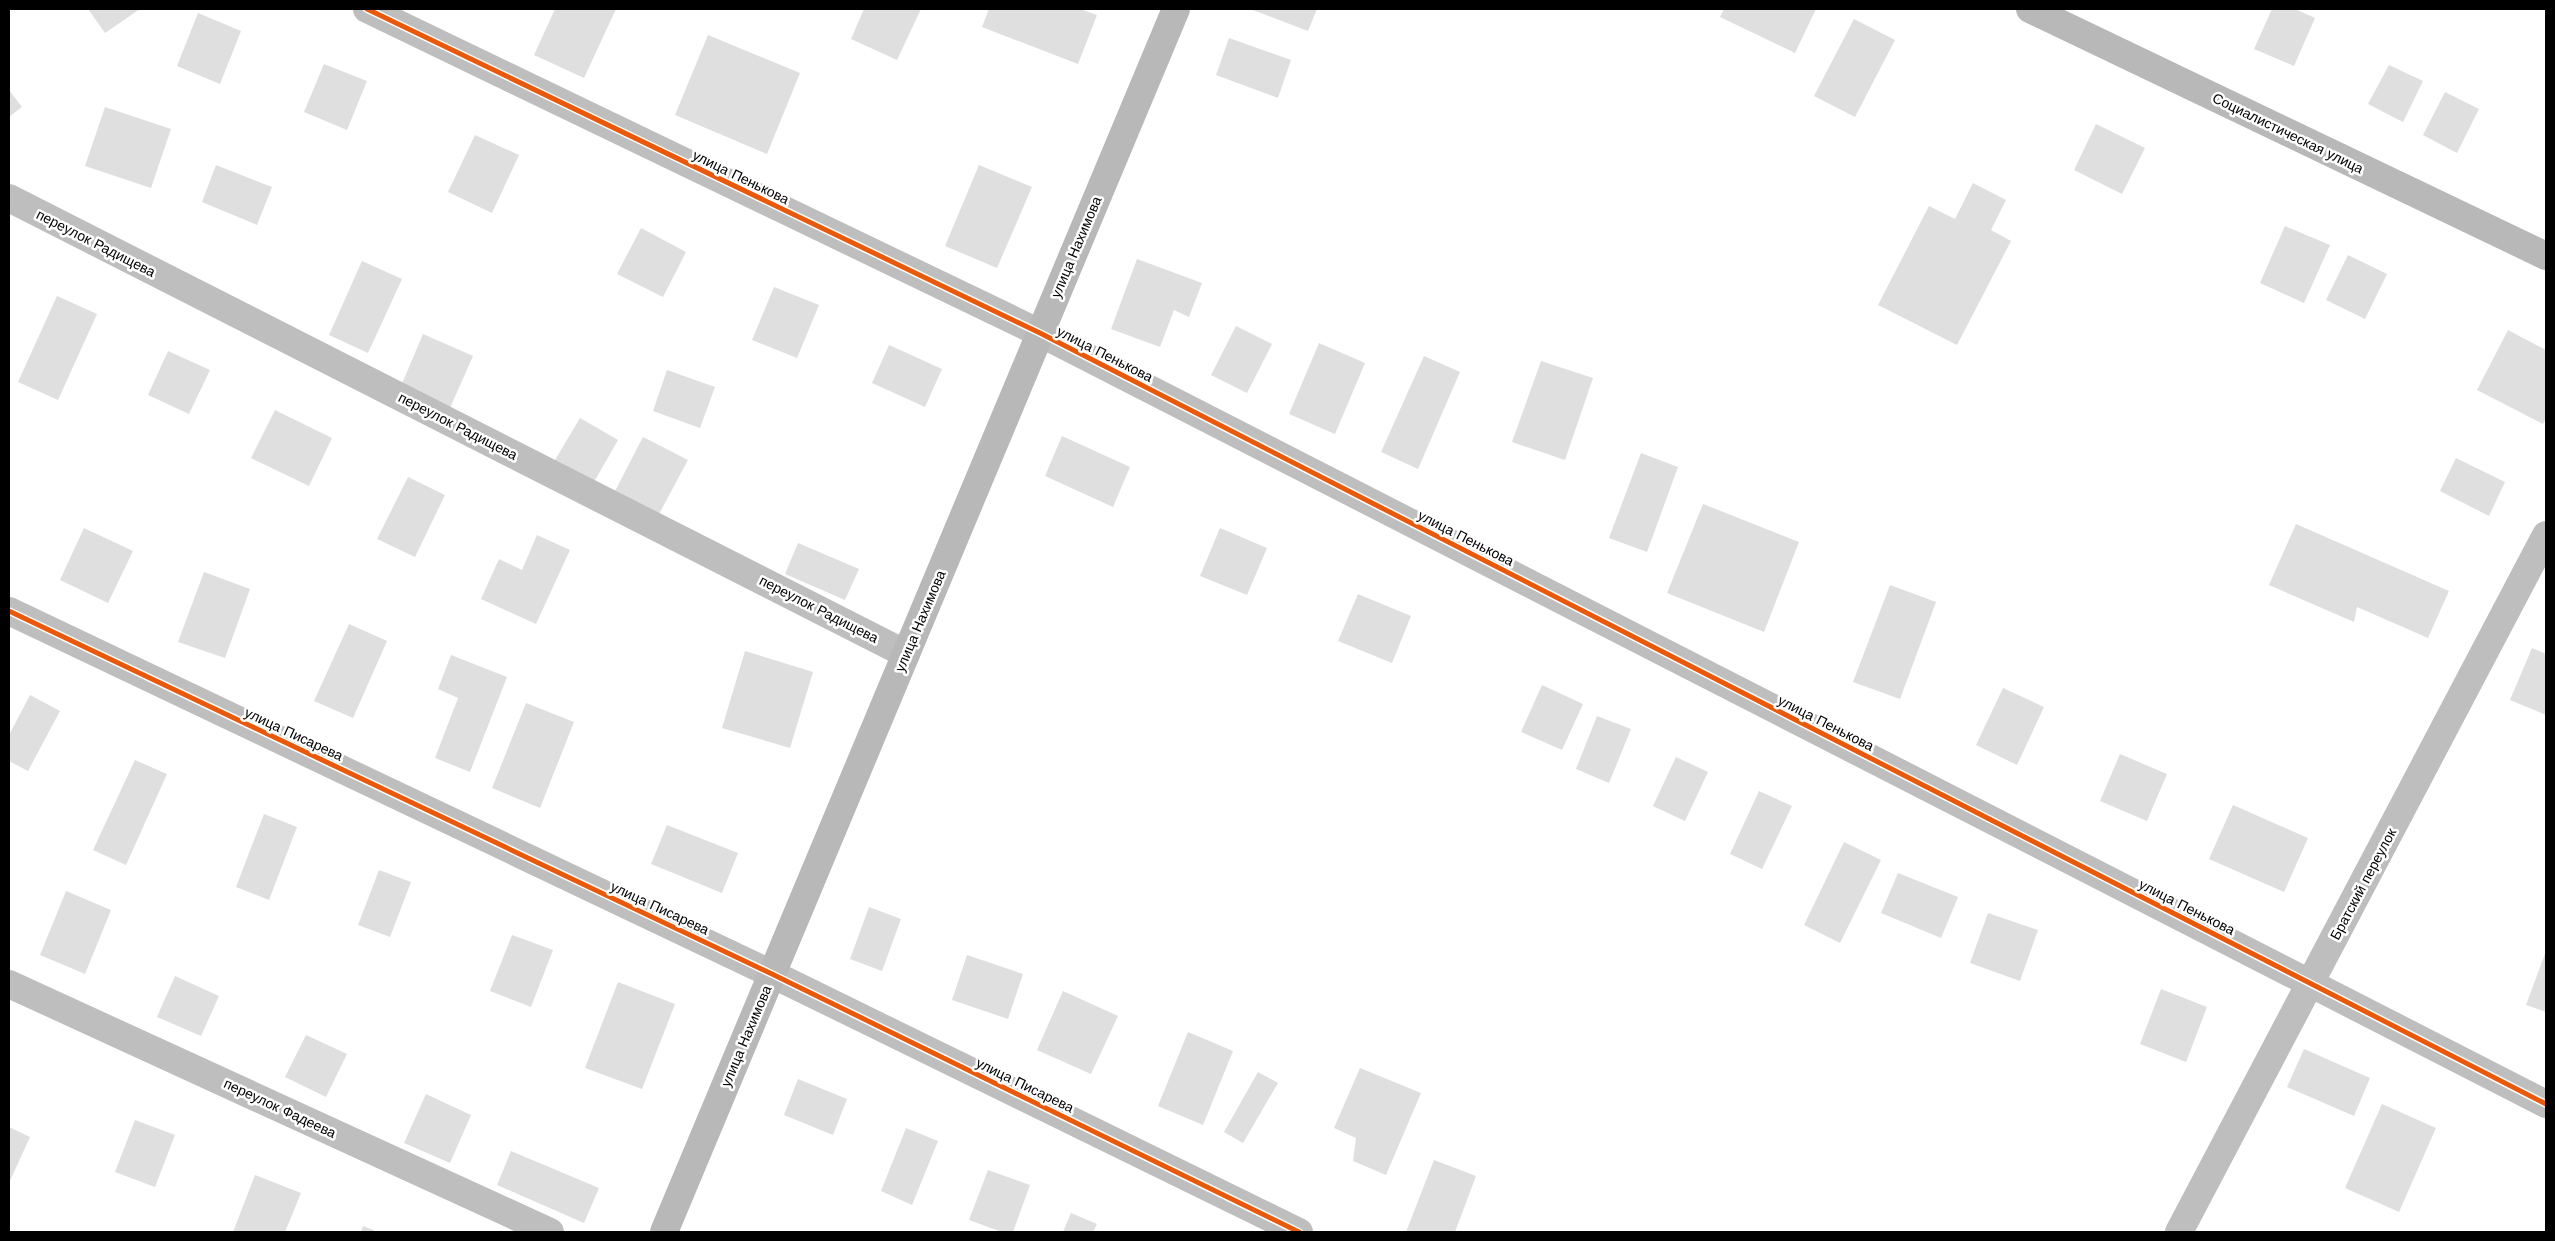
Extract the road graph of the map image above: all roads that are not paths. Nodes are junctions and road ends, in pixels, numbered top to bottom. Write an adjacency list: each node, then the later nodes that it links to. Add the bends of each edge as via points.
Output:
1 (367, 9): 6 (street, улица Пенькова)
2 (1176, 9): 6 (street, улица Нахимова)
3 (2030, 9): 5 (street, Социалистическая улица)
4 (9, 198): 9 (street, переулок Радищева)
5 (2546, 256)
6 (1040, 334): 9 (street, улица Нахимова); 11 (street, улица Пенькова)
7 (2546, 535): 11 (street, Братский переулок)
8 (9, 611): 10 (street, улица Писарева)
9 (906, 654): 10 (street, улица Нахимова)
10 (772, 974): 15 (street, улица Нахимова); 16 (street, улица Писарева)
11 (2311, 983): 13 (street, улица Пенькова); 17 (street, Братский переулок)
12 (9, 984): 14 (street, переулок Фадеева)
13 (2546, 1104)
14 (550, 1232)
15 (664, 1232)
16 (1299, 1232)
17 (2179, 1232)

